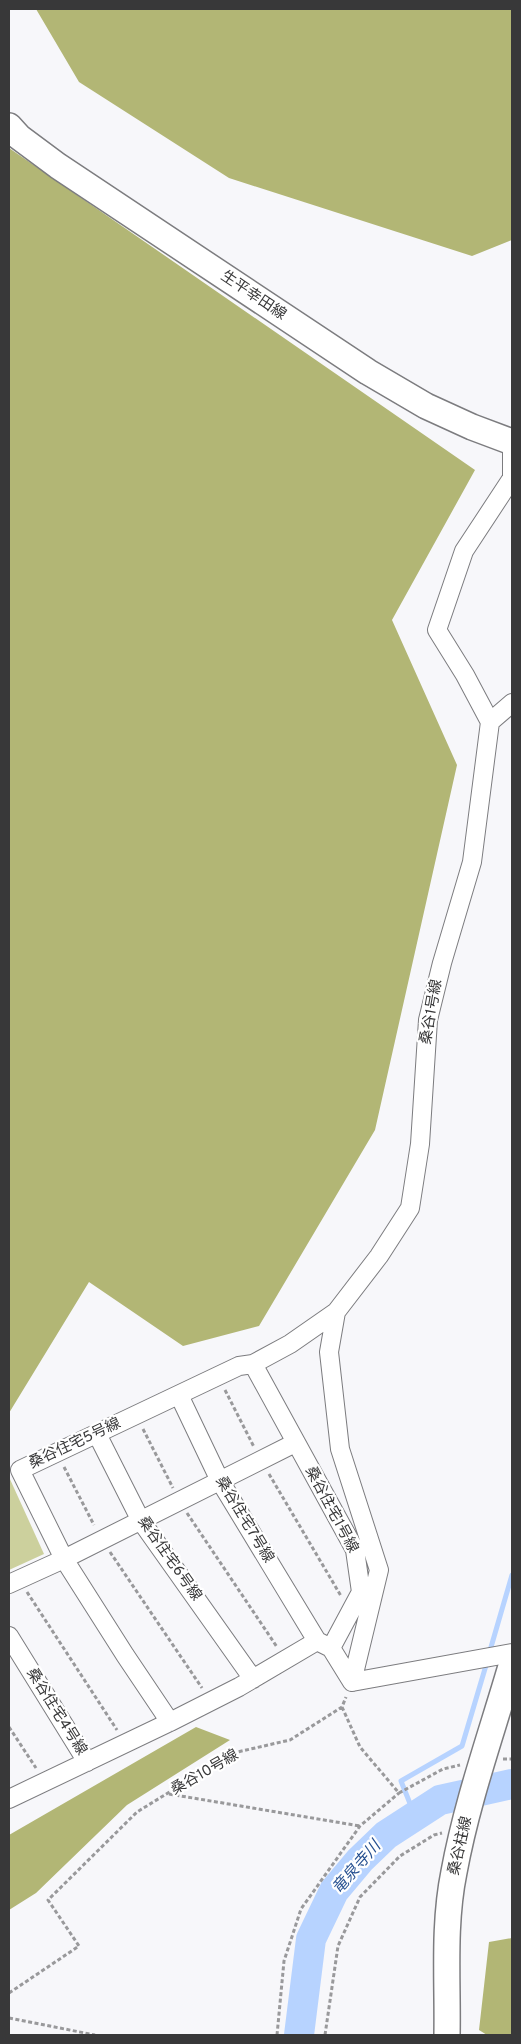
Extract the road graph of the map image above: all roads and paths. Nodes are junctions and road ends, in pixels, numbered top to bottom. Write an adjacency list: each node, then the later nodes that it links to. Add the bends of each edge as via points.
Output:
1 (9, 126): 2 (main road, 生平幸田線, via 58,166 368,372 426,406)
2 (512, 442): 4 (street, via 512,478 464,551 437,630)
3 (512, 703): 4 (street)
4 (490, 722): 5 (street, 桑谷1号線, via 472,862 428,1020 420,1144 410,1208 379,1256)
5 (336, 1312): 6 (street, 桑谷住宅5号線, via 290,1344); 27 (street, via 329,1352 340,1449 379,1570)
6 (253, 1364): 7 (street, 桑谷住宅5号線, via 239,1366); 11 (street, 桑谷住宅1号線)
7 (217, 1377): 8 (street, 桑谷住宅5号線); 13 (path)
8 (179, 1395): 9 (street, 桑谷住宅5号線); 14 (street, 桑谷住宅7号線)
9 (136, 1415): 10 (street, 桑谷住宅5号線); 15 (path)
10 (98, 1434): 12 (street, 桑谷住宅5号線); 16 (street, 桑谷住宅6号線)
11 (295, 1443): 13 (street); 20 (street, 桑谷住宅1号線, via 355,1550 361,1592)
12 (56, 1453): 17 (path); 18 (street, 桑谷住宅5号線, via 20,1470)
13 (261, 1460): 14 (street); 20 (path)
14 (220, 1481): 15 (street); 22 (street, 桑谷住宅7号線)
15 (180, 1501): 16 (street); 24 (path)
16 (141, 1520): 17 (street); 26 (street, 桑谷住宅6号線)
17 (102, 1540): 18 (street); 28 (path)
18 (64, 1559): 19 (street); 30 (street, 桑谷住宅5号線)
19 (14, 1582): 32 (path)
20 (351, 1612): 22 (street, 桑谷住宅1号線)
21 (9, 1636): 34 (street, 桑谷住宅4号線)
22 (324, 1644): 24 (street, 桑谷住宅1号線); 27 (street, 桑谷住宅7号線)
23 (512, 1652): 27 (street)
24 (285, 1660): 26 (street, 桑谷住宅1号線)
25 (512, 1663): 33 (main road, 桑谷柱線)
26 (252, 1678): 28 (street, 桑谷住宅1号線)
27 (352, 1682): 29 (path)
28 (210, 1702): 30 (street, 桑谷住宅1号線)
29 (342, 1707): 36 (path, via 360,1747); 37 (path, 桑谷10号線, via 290,1740 233,1753)
30 (170, 1722): 32 (street, 桑谷住宅1号線)
31 (9, 1727): 35 (path)
32 (126, 1744): 34 (street, 桑谷住宅1号線)
33 (483, 1759): 36 (path, via 443,1769); 40 (main road, 桑谷柱線)
34 (87, 1762): 35 (street, 桑谷住宅1号線)
35 (45, 1782): 38 (street, 桑谷住宅1号線)
36 (399, 1793): 39 (path)
37 (169, 1794): 39 (path); 41 (path, 桑谷10号線, via 137,1812 48,1900 79,1946)
38 (9, 1798)
39 (360, 1826): 44 (path, via 301,1909 284,1961)
40 (465, 1827): 45 (path, via 434,1835 400,1856 360,1897 338,1946); 46 (main road, 桑谷柱線, via 454,1872 447,1936)
41 (9, 1993)
42 (9, 2018): 43 (path)
43 (95, 2035)
44 (277, 2035)
45 (325, 2035)
46 (447, 2035)

